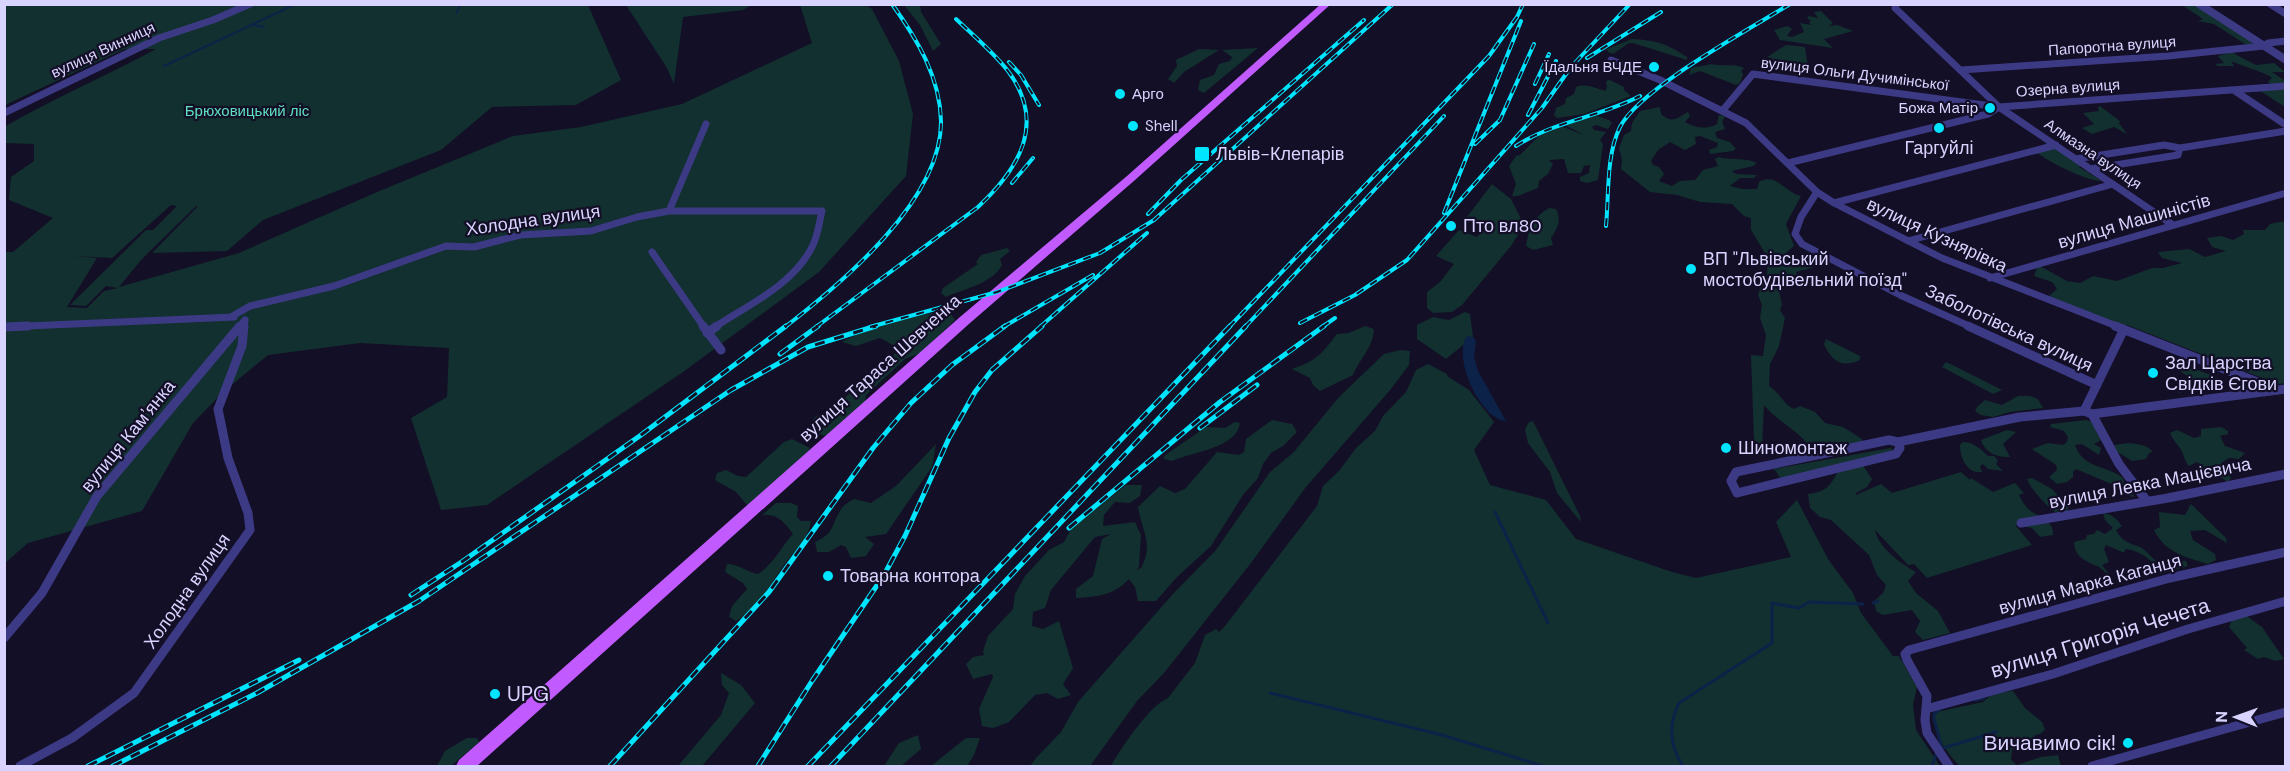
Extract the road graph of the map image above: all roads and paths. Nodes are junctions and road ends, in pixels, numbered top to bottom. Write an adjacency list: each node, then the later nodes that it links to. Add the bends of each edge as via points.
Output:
1 (250, 4): 16 (street, вулиця Винниця, via 159,38)
2 (1327, 4): 53 (main road, вулиця Тараса Шевченка, via 965,320)
3 (1895, 4): 11 (street, Алмазна вулиця)
4 (2199, 4): 8 (street)
5 (2270, 4): 6 (street)
6 (2286, 14)
7 (2286, 41): 8 (street, Папоротна вулиця)
8 (2264, 46): 10 (street); 11 (street, Папоротна вулиця)
9 (1611, 60): 15 (street, вулиця Кузнярівка)
10 (2286, 60)
11 (1961, 70): 14 (street, Алмазна вулиця)
12 (2286, 86): 13 (street, Озерна вулиця)
13 (2235, 91): 14 (street, Озерна вулиця); 18 (street)
14 (1999, 107): 15 (street, вулиця Ольги Дучимінської, via 1753,74); 20 (street, Алмазна вулиця); 23 (street, Озерна вулиця, via 1988,114)
15 (1723, 110): 23 (street, вулиця Кузнярівка, via 1751,126)
16 (4, 113)
17 (706, 124): 29 (street)
18 (2286, 125)
19 (2286, 131): 21 (street)
20 (2056, 145): 22 (street, Алмазна вулиця); 28 (street)
21 (2180, 148): 22 (street, via 2164,145); 24 (street, via 2178,155)
22 (2076, 159): 24 (street, Алмазна вулиця)
23 (1788, 163): 26 (street, вулиця Кузнярівка)
24 (2090, 168): 25 (street, Алмазна вулиця)
25 (2113, 184): 30 (street, Алмазна вулиця); 31 (street)
26 (1817, 192): 28 (street, вулиця Кузнярівка); 40 (street, Заболотівська вулиця, via 1795,234 1802,244 1900,295)
27 (2286, 193): 30 (street, вулиця Машиністів)
28 (1834, 203): 31 (street, вулиця Кузнярівка)
29 (669, 212): 34 (street, Холодна вулиця, via 585,232 520,235 474,247 426,250 334,285 250,306); 38 (street, Холодна вулиця, via 822,211 810,251 797,266 778,285)
30 (2174, 225): 33 (street, вулиця Машиністів)
31 (1908, 241): 33 (street, вулиця Кузнярівка)
32 (652, 252): 38 (street)
33 (1990, 278): 37 (street, вулиця Кузнярівка)
34 (231, 317): 35 (street, Холодна вулиця); 36 (street, Холодна вулиця)
35 (245, 320): 49 (street, вулиця Камʼянка, via 97,496 42,593); 52 (street, Холодна вулиця, via 242,346 218,409 250,530 134,693 72,738)
36 (4, 327)
37 (2123, 331): 40 (street); 41 (street, вулиця Кузнярівка)
38 (708, 333): 39 (street)
39 (721, 350)
40 (2097, 385): 42 (street)
41 (2282, 390): 42 (street)
42 (2088, 413): 43 (street, via 2020,417); 45 (street)
43 (1898, 442): 43 (street, via 1761,466 1736,472 1731,481 1737,493 1780,484 1896,454)
44 (2286, 474): 45 (street, вулиця Левка Мацієвича)
45 (2147, 501): 46 (street, вулиця Левка Мацієвича)
46 (2021, 523)
47 (2286, 552): 50 (street, вулиця Марка Каганця, via 2170,578 1909,650 1905,654 1908,666 1927,698)
48 (2286, 601): 50 (street, вулиця Григорія Чечета)
49 (4, 638)
50 (1926, 709): 54 (street, via 1924,723)
51 (2286, 712): 55 (street)
52 (20, 766)
53 (465, 766)
54 (1949, 766)
55 (2092, 766)

